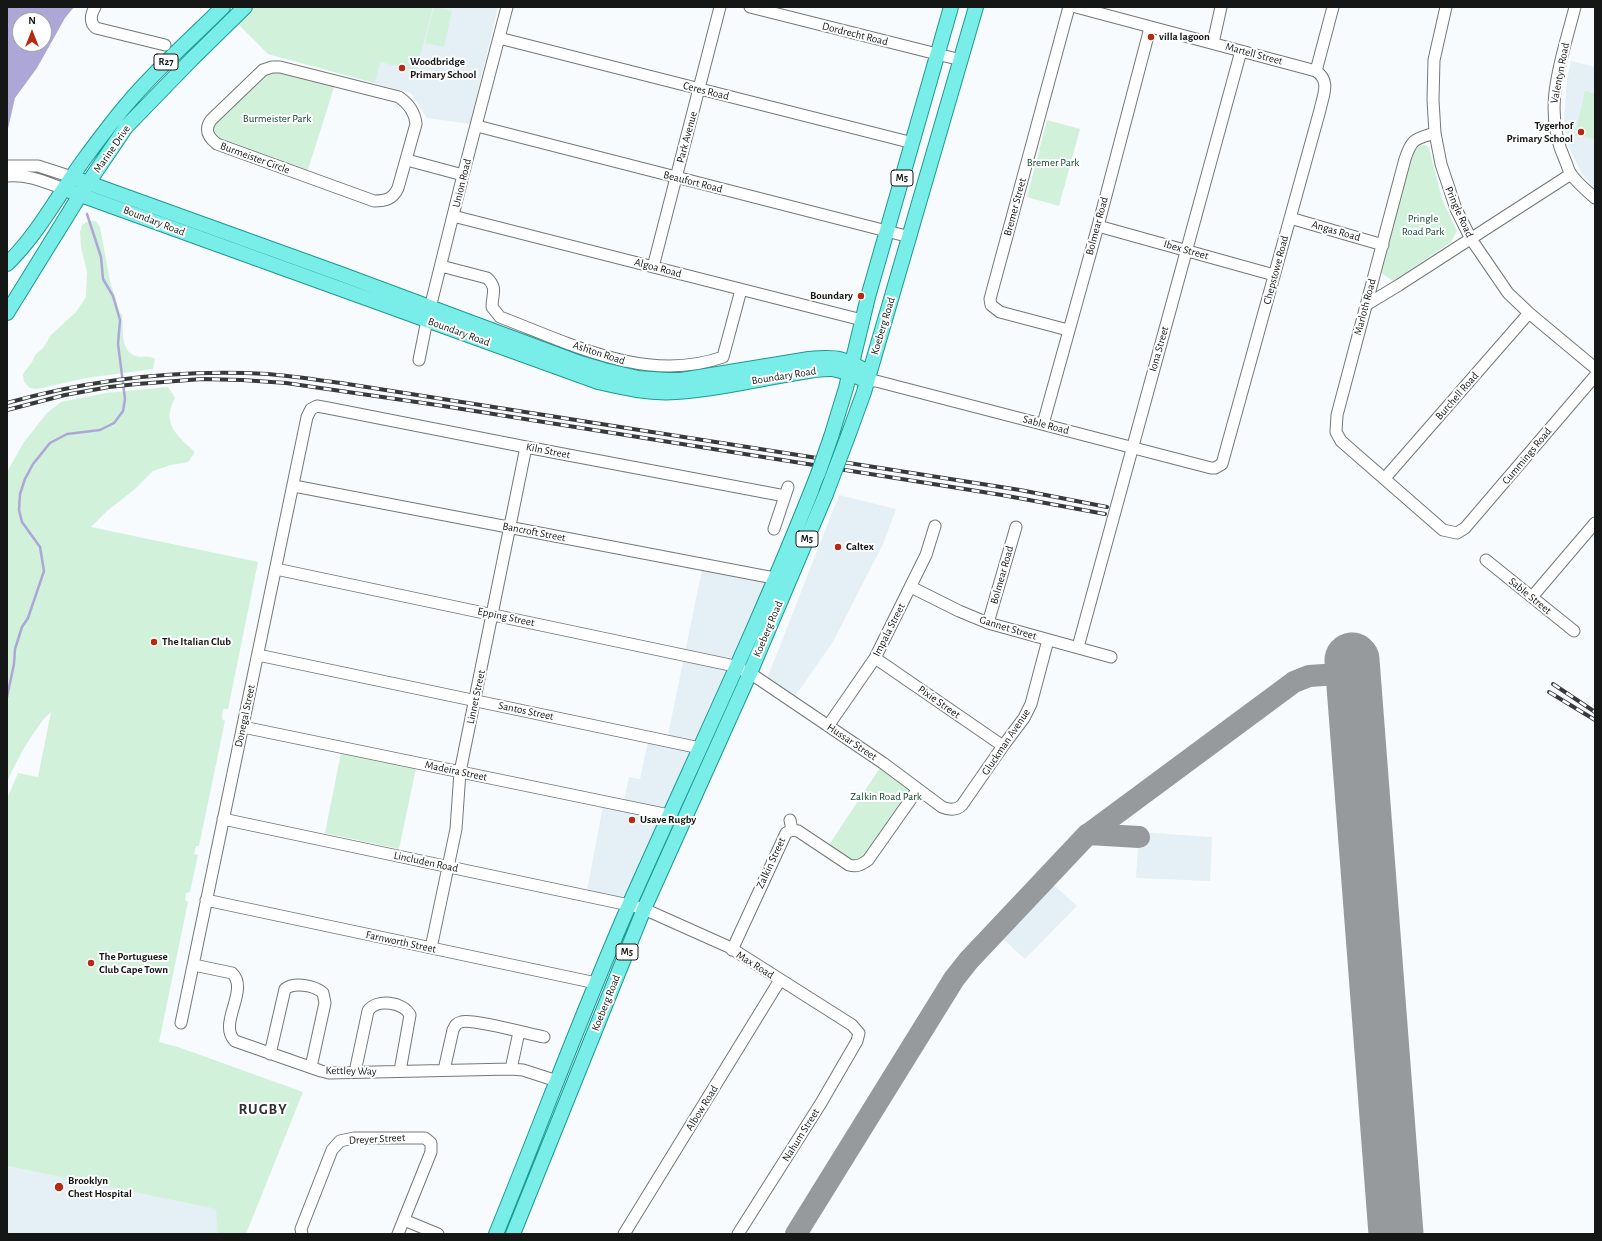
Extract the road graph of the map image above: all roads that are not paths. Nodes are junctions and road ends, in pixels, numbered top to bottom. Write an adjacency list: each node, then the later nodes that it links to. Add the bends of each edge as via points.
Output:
1 (95, 7): 19 (street, via 91,19 93,26 99,30)
2 (223, 7): 34 (main road, Marine Drive / R27, via 126,104)
3 (245, 7): 35 (main road, Marine Drive / R27, via 132,120)
4 (507, 7): 17 (street, Union Road)
5 (720, 7): 24 (street, Park Avenue)
6 (750, 7): 21 (street, Dordrecht Road)
7 (951, 7): 21 (main road, Koeberg Road / M5)
8 (976, 7): 22 (main road, Koeberg Road / M5)
9 (1069, 7): 56 (street, Bremer Street, via 990,299 991,305 1000,312)
10 (1076, 7): 15 (street, Martell Street)
11 (1222, 7): 18 (street)
12 (1333, 7): 23 (street)
13 (1446, 7): 26 (street, Pringle Road, via 1434,60 1432,100)
14 (1575, 7): 30 (street, Valentyn Road, via 1553,98 1554,123 1559,147)
15 (1109, 11): 16 (street, Martell Street)
16 (1150, 28): 18 (street, Martell Street); 40 (street, Bolmear Road)
17 (499, 38): 24 (street, Ceres Road); 25 (street, Union Road)
18 (1213, 42): 20 (street, Martell Street)
19 (165, 45)
20 (1241, 51): 23 (street, Martell Street); 45 (street, Iona Street)
21 (937, 55): 22 (street, Dordrecht Road); 27 (main road, Koeberg Road / M5)
22 (961, 60): 42 (main road, Koeberg Road / M5)
23 (1316, 71): 39 (street, Chepstowe Road, via 1322,75 1326,87)
24 (700, 89): 27 (street, Ceres Road); 33 (street, Park Avenue)
25 (477, 126): 31 (street, Union Road); 33 (street, Beaufort Road)
26 (1435, 133): 43 (street, Pringle Road, via 1448,189); 44 (street, Marloth Road, via 1417,138 1410,144)
27 (913, 143): 41 (main road, Koeberg Road / M5)
28 (407, 160): 28 (street, Burmeister Circle, via 416,124 407,102 399,97 280,67 264,70 211,120 207,128 208,135 217,144 374,201 390,199 395,195); 31 (street)
29 (7, 166): 34 (street, via 38,166)
30 (1571, 174): 37 (street, Valentyn Road); 43 (street)
31 (463, 175): 38 (street, Union Road)
32 (7, 176): 34 (street, via 25,176)
33 (676, 177): 41 (street, Beaufort Road); 48 (street, Park Avenue)
34 (68, 183): 35 (main road, Boundary Road); 36 (main road, Boundary Road); 46 (main road, Marine Drive / R27, via 53,207)
35 (88, 184): 36 (main road, Marine Drive / R27); 54 (main road, Boundary Road)
36 (80, 195): 52 (main road, Marine Drive / R27); 54 (main road, Boundary Road, via 234,251)
37 (1595, 198)
38 (453, 216): 47 (street, Union Road); 48 (street, Algoa Road)
39 (1290, 218): 44 (street, Angas Road); 49 (street, Chepstowe Road)
40 (1098, 226): 45 (street, Ibex Street); 56 (street, Bolmear Road)
41 (887, 231): 42 (street, Beaufort Road); 55 (main road, Koeberg Road / M5)
42 (910, 237): 61 (main road, Koeberg Road / M5)
43 (1471, 239): 51 (street); 53 (street, Pringle Road, via 1508,293)
44 (1383, 244): 51 (street, Marloth Road)
45 (1186, 250): 49 (street, Ibex Street); 65 (street, Iona Street)
46 (7, 264)
47 (441, 266): 50 (street, Ashton Road, via 487,278 494,288 492,307 500,317 604,356 646,365 685,366 723,357); 54 (street, Union Road)
48 (654, 267): 50 (street, Algoa Road)
49 (1274, 276): 66 (street, Chepstowe Road, via 1224,459 1222,464)
50 (741, 290): 55 (street, Algoa Road)
51 (1366, 305): 67 (street, Marloth Road, via 1337,415 1336,432 1341,441)
52 (7, 313)
53 (1529, 313): 59 (street, Pringle Road); 67 (street, Burchell Road)
54 (428, 314): 57 (street, Union Road); 58 (main road, Boundary Road, via 598,382 635,390 696,390 820,370)
55 (862, 320): 58 (main road, Koeberg Road / M5)
56 (1068, 330): 63 (street, Bolmear Road)
57 (419, 360)
58 (850, 368): 61 (main road, Boundary Road); 76 (main road, Koeberg Road / M5, bridge, via 831,437 811,493)
59 (1595, 368)
60 (1595, 376): 67 (street, Cummings Road, via 1465,528 1457,532 1443,530)
61 (871, 378): 63 (street, Sable Road); 88 (main road, Koeberg Road / M5, bridge, via 826,494)
62 (311, 409): 64 (street, Kiln Street, via 317,406); 68 (street, Donegal Street)
63 (1043, 424): 65 (street, Sable Road)
64 (526, 448): 71 (street, Linnet Street); 73 (street, Kiln Street, via 787,492)
65 (1132, 448): 66 (street, Sable Road); 83 (street, Iona Street)
66 (1215, 468)
67 (1385, 478)
68 (294, 486): 71 (street, Bancroft Street); 75 (street, Donegal Street)
69 (1595, 523): 78 (street)
70 (935, 526): 77 (street, Impala Street, via 926,555)
71 (510, 527): 76 (street, Bancroft Street); 79 (street, Linnet Street)
72 (1016, 527): 80 (street, Bolmear Road)
73 (774, 529)
74 (1486, 560): 78 (street, Sable Street)
75 (276, 569): 79 (street, Epping Street); 84 (street, Donegal Street)
76 (774, 578): 87 (main road, Koeberg Road / M5)
77 (911, 587): 80 (street, Gannet Street); 86 (street, Impala Street)
78 (1532, 597): 81 (street, Sable Street)
79 (493, 614): 87 (street, Epping Street); 89 (street, Linnet Street)
80 (988, 623): 82 (street, Gannet Street)
81 (1574, 631)
82 (1048, 640): 83 (street, Gannet Street); 92 (street, Gluckman Avenue, via 1031,704 1018,728)
83 (1078, 647): 85 (street, Gannet Street)
84 (258, 655): 89 (street, Santos Street); 91 (street, Donegal Street)
85 (1111, 657)
86 (875, 658): 90 (street, Impala Street); 92 (street, Pixie Street)
87 (736, 667): 88 (street, Epping Street); 93 (main road, Koeberg Road / M5)
88 (750, 673): 90 (street, Hussar Street); 102 (main road, Koeberg Road / M5)
89 (475, 700): 93 (street, Santos Street); 94 (street, Linnet Street)
90 (828, 726): 95 (street, Hussar Street)
91 (243, 727): 94 (street, Madeira Street); 98 (street, Donegal Street)
92 (1003, 746): 96 (street, Gluckman Avenue, via 962,805)
93 (700, 748): 97 (main road, Koeberg Road / M5)
94 (460, 772): 97 (street, Madeira Street); 99 (street, Linnet Street, via 456,829)
95 (918, 789): 96 (street, Hussar Street, via 942,806); 104 (street, Zalkin Street, via 868,860 857,866 849,865 791,825 784,834)
96 (954, 810)
97 (669, 815): 101 (main road, Koeberg Road / M5)
98 (223, 819): 99 (street, Lincluden Road); 100 (street, Donegal Street)
99 (449, 866): 101 (street, Lincluden Road); 103 (street, Linnet Street)
100 (206, 900): 103 (street, Farnworth Street); 105 (street, Donegal Street)
101 (630, 905): 102 (street, Lincluden Road); 107 (main road, Koeberg Road / M5)
102 (644, 909): 104 (street, Max Road); 124 (main road, Koeberg Road / M5)
103 (431, 948): 107 (street, Farnworth Street)
104 (732, 950): 106 (street, Max Road)
105 (194, 965): 108 (street, Donegal Street); 112 (street, Kettley Way, via 234,976 238,988 229,1027 230,1035 235,1041)
106 (780, 980): 110 (street, Max Road, via 847,1021); 125 (street, Albow Road)
107 (596, 982): 118 (main road, Koeberg Road / M5)
108 (181, 1023)
109 (519, 1032): 111 (street); 114 (street); 115 (street, via 472,1021 459,1022 453,1030)
110 (859, 1033): 126 (street, Nahum Street, via 821,1103)
111 (544, 1037)
112 (270, 1054): 113 (street, Kettley Way); 113 (street, via 285,989 296,984 315,988 323,993 325,1003)
113 (311, 1067): 117 (street, Kettley Way, via 330,1073)
114 (511, 1068): 115 (street, Kettley Way); 118 (street, Kettley Way)
115 (444, 1070): 116 (street, Kettley Way)
116 (400, 1071): 117 (street, Kettley Way); 117 (street, via 410,1015 404,1007 383,1002 374,1004 368,1010)
117 (355, 1072)
118 (557, 1081): 123 (main road, Koeberg Road / M5)
119 (404, 1220): 120 (street, Dreyer Street, via 431,1152 432,1145 429,1140 422,1137 354,1138 340,1141 332,1150 301,1229); 121 (street, Dreyer Street); 122 (street)
120 (302, 1234)
121 (398, 1234)
122 (438, 1234)
123 (496, 1234)
124 (513, 1234)
125 (624, 1234)
126 (738, 1234)

